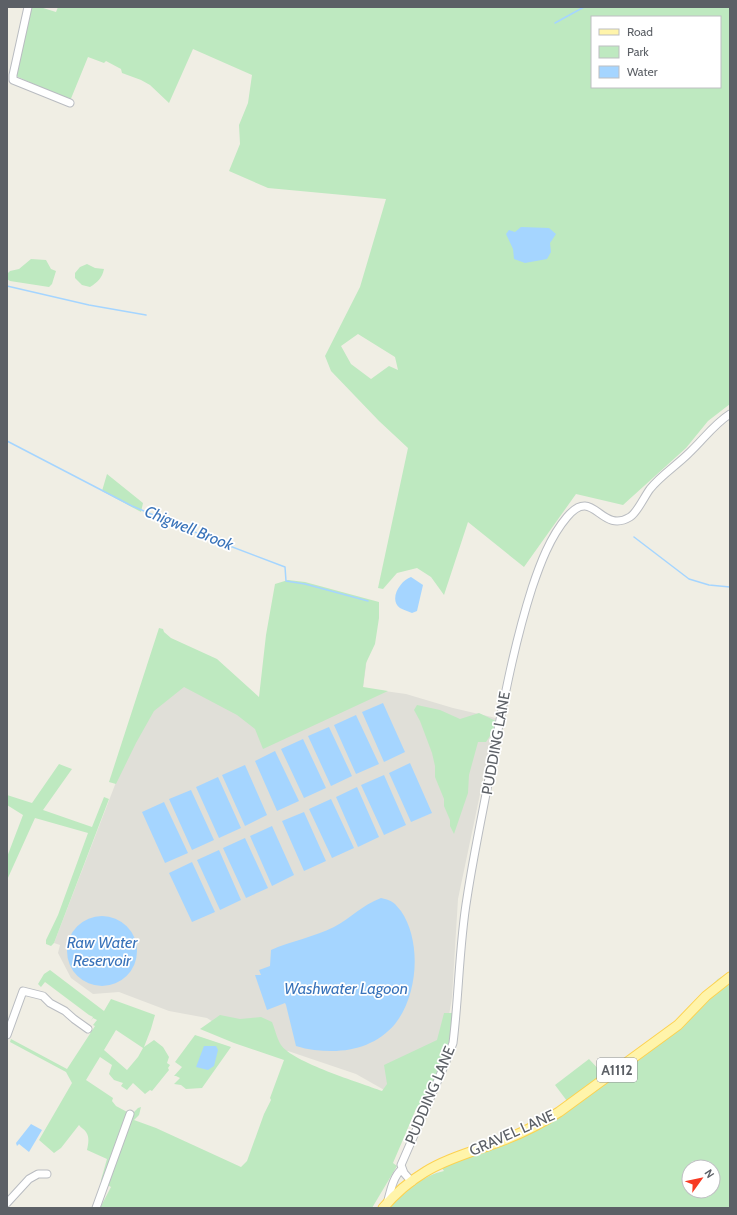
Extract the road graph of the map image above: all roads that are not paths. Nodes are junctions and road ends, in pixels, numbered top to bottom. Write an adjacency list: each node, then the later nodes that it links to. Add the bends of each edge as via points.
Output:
1 (28, 7): 2 (street, via 13,80)
2 (70, 103)
3 (730, 414): 8 (street, PUDDING LANE, via 720,420 688,454 663,474 632,516 619,522 612,521 588,506 580,506 565,519 544,556 526,605 508,678 467,899 453,1043 402,1162)
4 (730, 977): 10 (main road, GRAVEL LANE / A1112, via 678,1024 559,1112 513,1136 425,1172)
5 (88, 1029): 6 (street, via 43,996 23,991)
6 (7, 1035)
7 (130, 1114): 13 (street)
8 (402, 1169): 10 (street); 12 (street, PUDDING LANE)
9 (47, 1174): 11 (street, via 38,1174 29,1179)
10 (412, 1182): 12 (main road, GRAVEL LANE / A1112)
11 (7, 1203)
12 (385, 1206)
13 (96, 1208)

